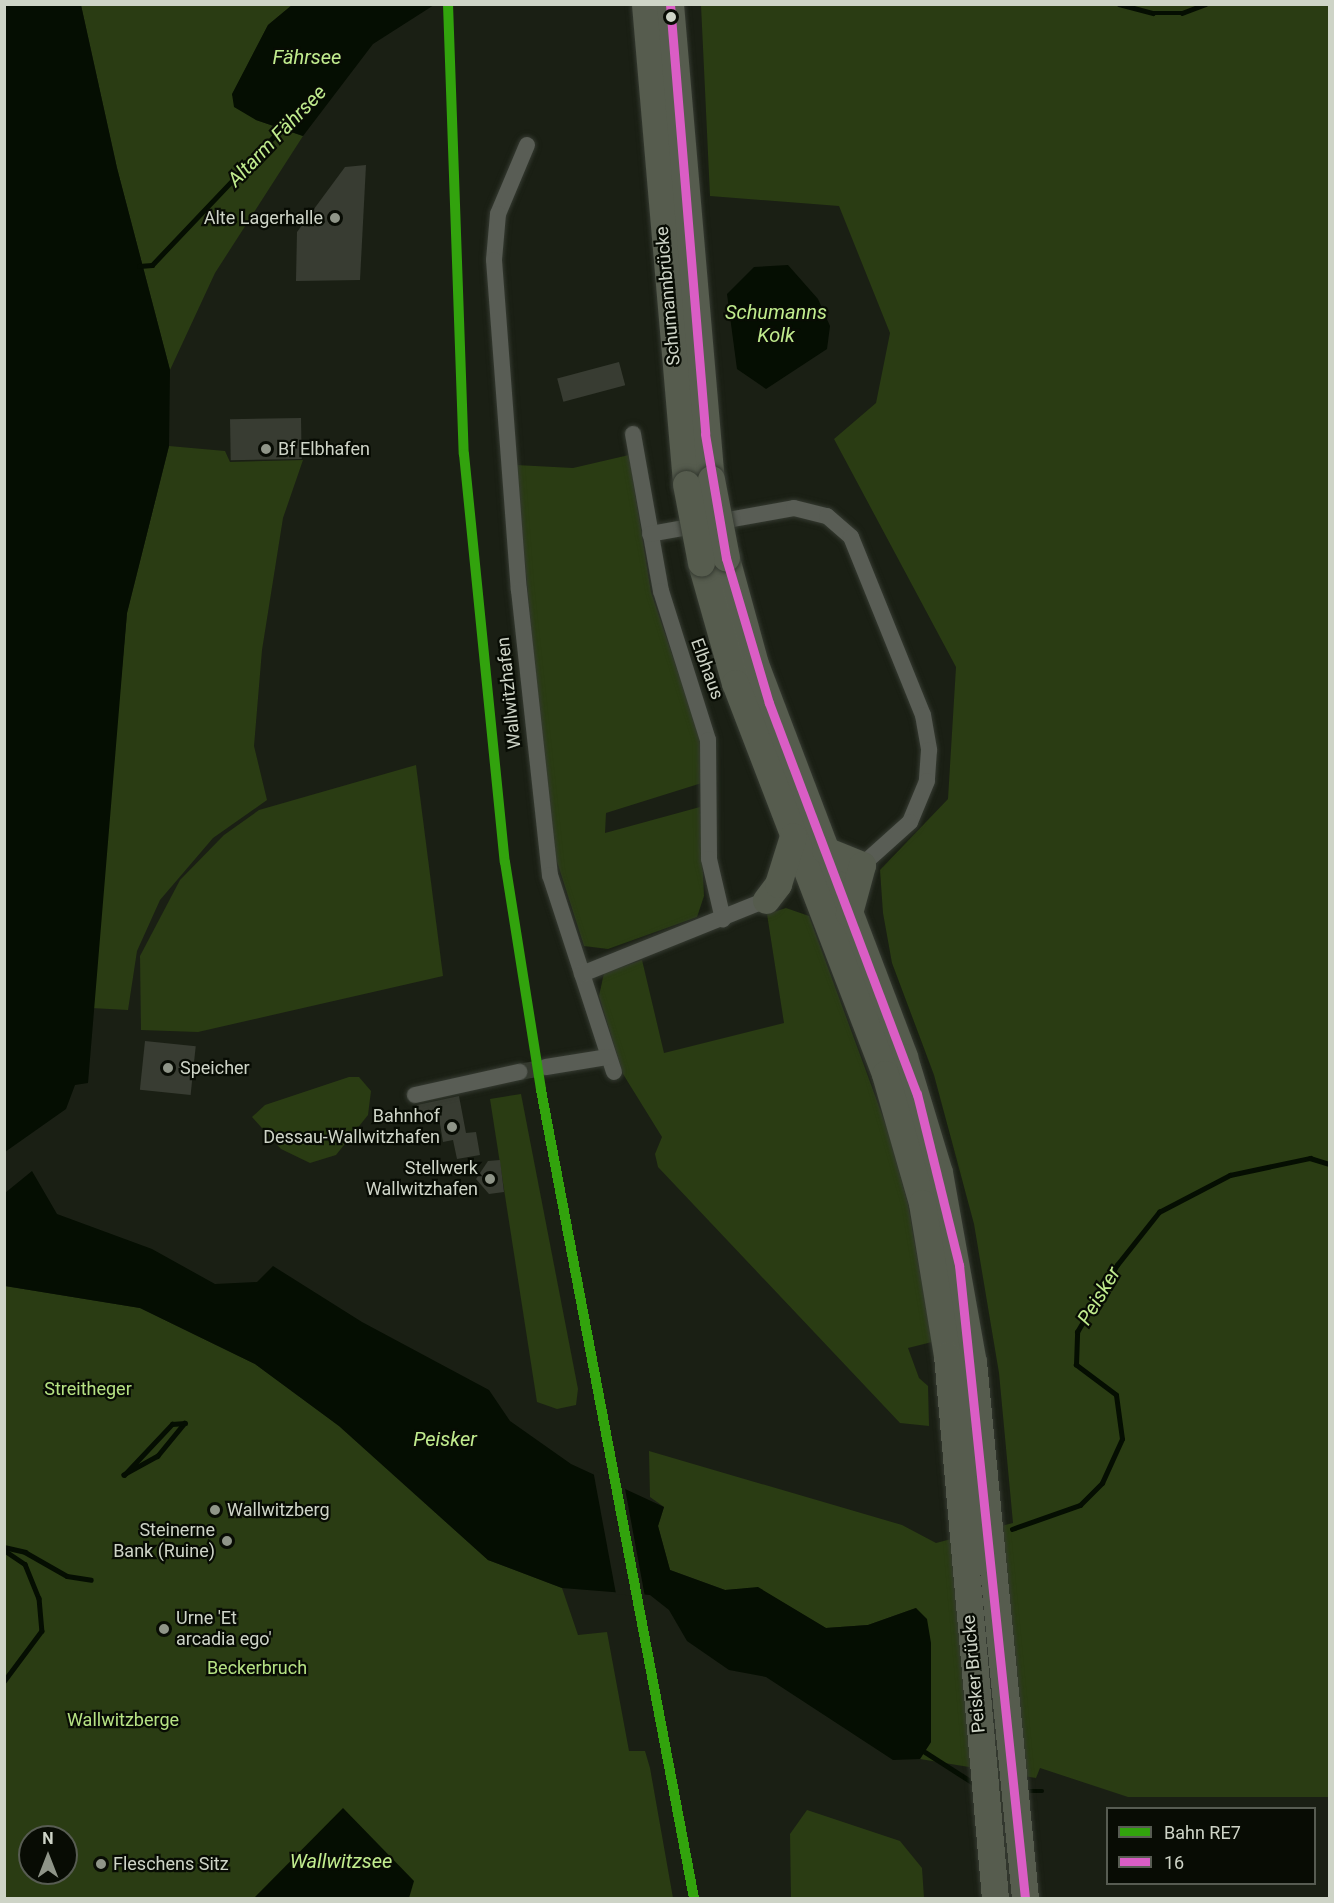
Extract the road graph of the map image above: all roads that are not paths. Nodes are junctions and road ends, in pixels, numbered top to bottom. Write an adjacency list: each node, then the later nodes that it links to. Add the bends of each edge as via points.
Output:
1 (645, 4): 4 (highway)
2 (670, 4): 4 (highway)
3 (527, 145): 15 (street, Wallwitzhafen, via 498,214 495,301 543,840)
4 (674, 211): 7 (highway, Schumannbrücke, bridge, via 698,481)
5 (633, 434): 6 (street, Elbhaus)
6 (650, 534): 10 (street, via 794,508 826,516 851,537 923,715 929,750 927,781 910,822); 14 (street, Elbhaus, via 670,622 708,740 710,858)
7 (714, 560): 8 (highway, via 735,683); 9 (highway)
8 (793, 836): 11 (highway); 12 (highway, via 778,884)
9 (825, 850): 10 (highway); 13 (highway)
10 (862, 865): 13 (highway)
11 (816, 895): 12 (highway); 19 (highway, via 885,1074 922,1203)
12 (766, 900): 14 (street)
13 (849, 913): 19 (highway, via 907,1066 944,1191 973,1362)
14 (723, 918): 15 (street)
15 (582, 974): 16 (street, Wallwitzhafen, via 611,1065)
16 (546, 1067)
17 (519, 1072): 18 (street)
18 (415, 1095)
19 (973, 1531): 20 (highway, Peisker Brücke)
20 (1000, 1814): 21 (highway); 22 (highway)
21 (995, 1899)
22 (1025, 1899)

